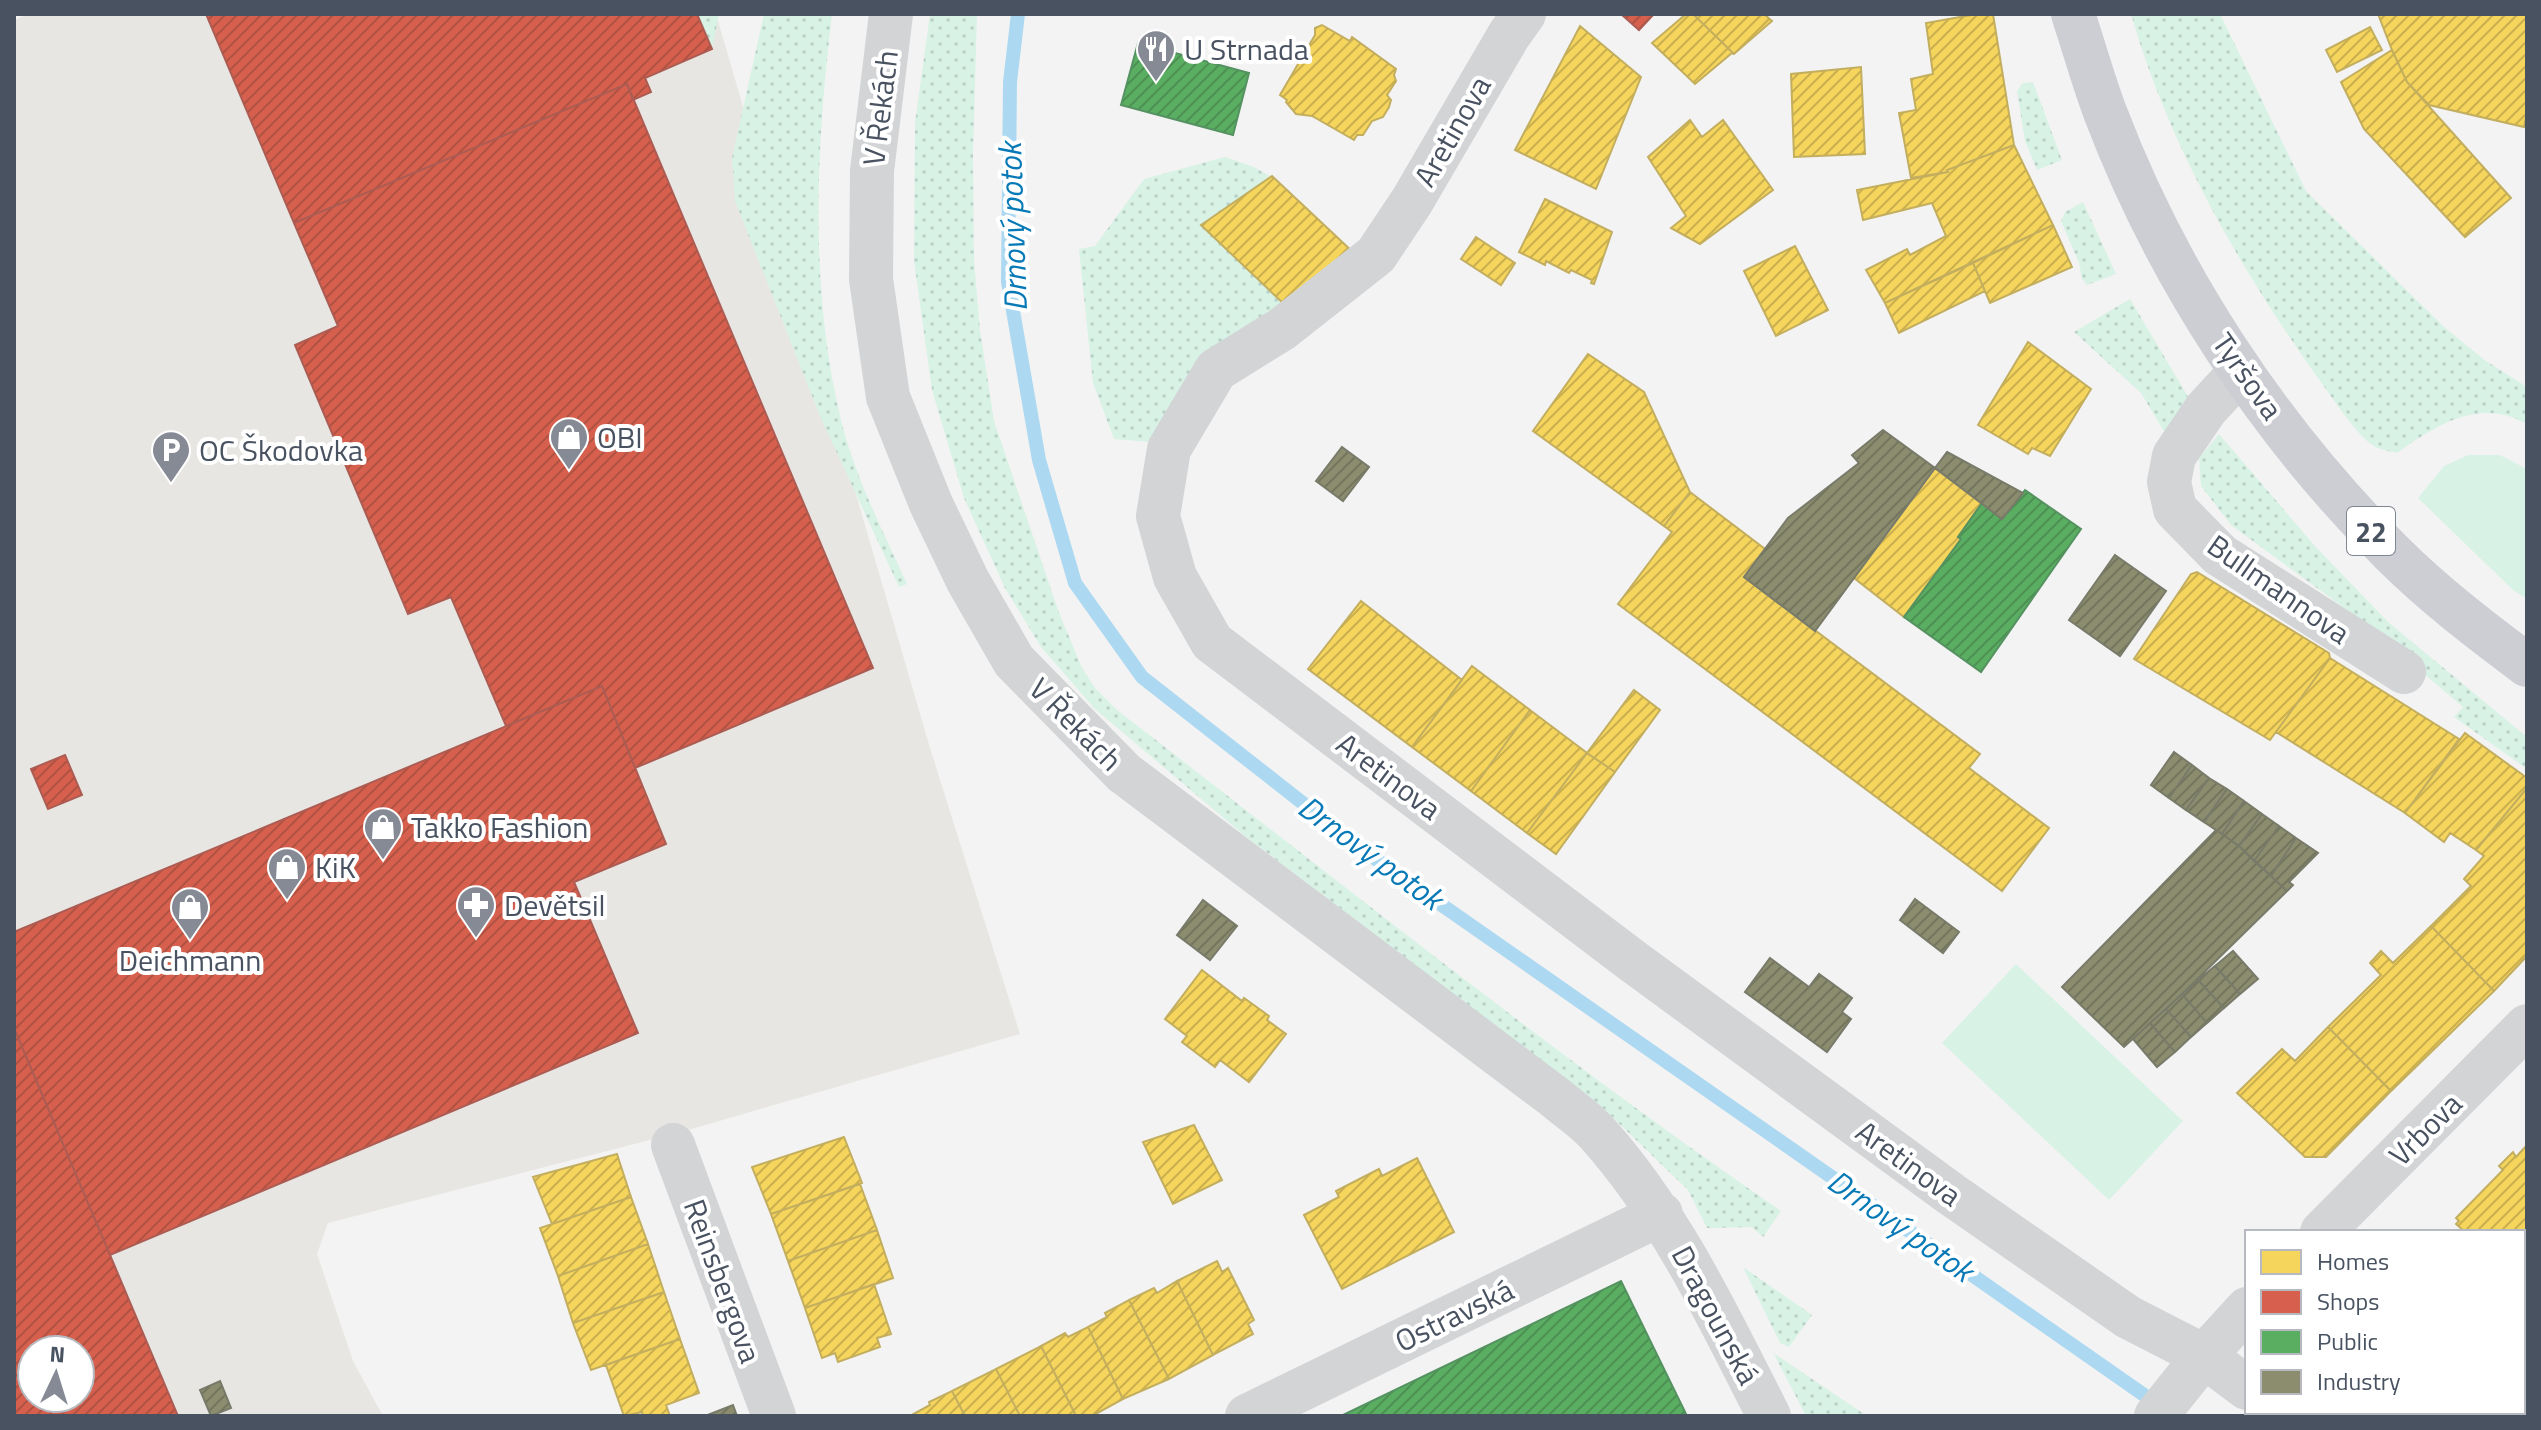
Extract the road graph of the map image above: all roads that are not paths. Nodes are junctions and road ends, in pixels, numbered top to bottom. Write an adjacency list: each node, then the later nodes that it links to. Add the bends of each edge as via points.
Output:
1 (891, 14): 9 (street, V Řekách, via 872,171 871,279 888,397 931,504 1014,661 1124,773 1596,1132)
2 (1524, 14): 12 (street, Aretinova, via 1376,255 1282,329 1216,370 1169,449 1158,516 1175,577 1212,642 1634,962)
3 (2073, 14): 4 (main road, Tyršova / 22, via 2105,112 2141,196 2186,284)
4 (2241, 371): 5 (main road, Tyršova / 22, via 2319,474 2394,555); 6 (street, Bullmannova, via 2174,456 2169,482 2175,509 2220,555)
5 (2527, 665)
6 (2404, 672)
7 (2527, 1026): 10 (street, Vrbova)
8 (673, 1145): 14 (street, Reinsbergova)
9 (1661, 1214): 15 (street, Ostravská); 16 (street, Dragounská)
10 (2324, 1230)
11 (2245, 1311): 12 (street)
12 (2196, 1366): 13 (street, Aretinova); 17 (street)
13 (2245, 1387)
14 (774, 1416)
15 (1247, 1416)
16 (1769, 1416)
17 (2156, 1416)

